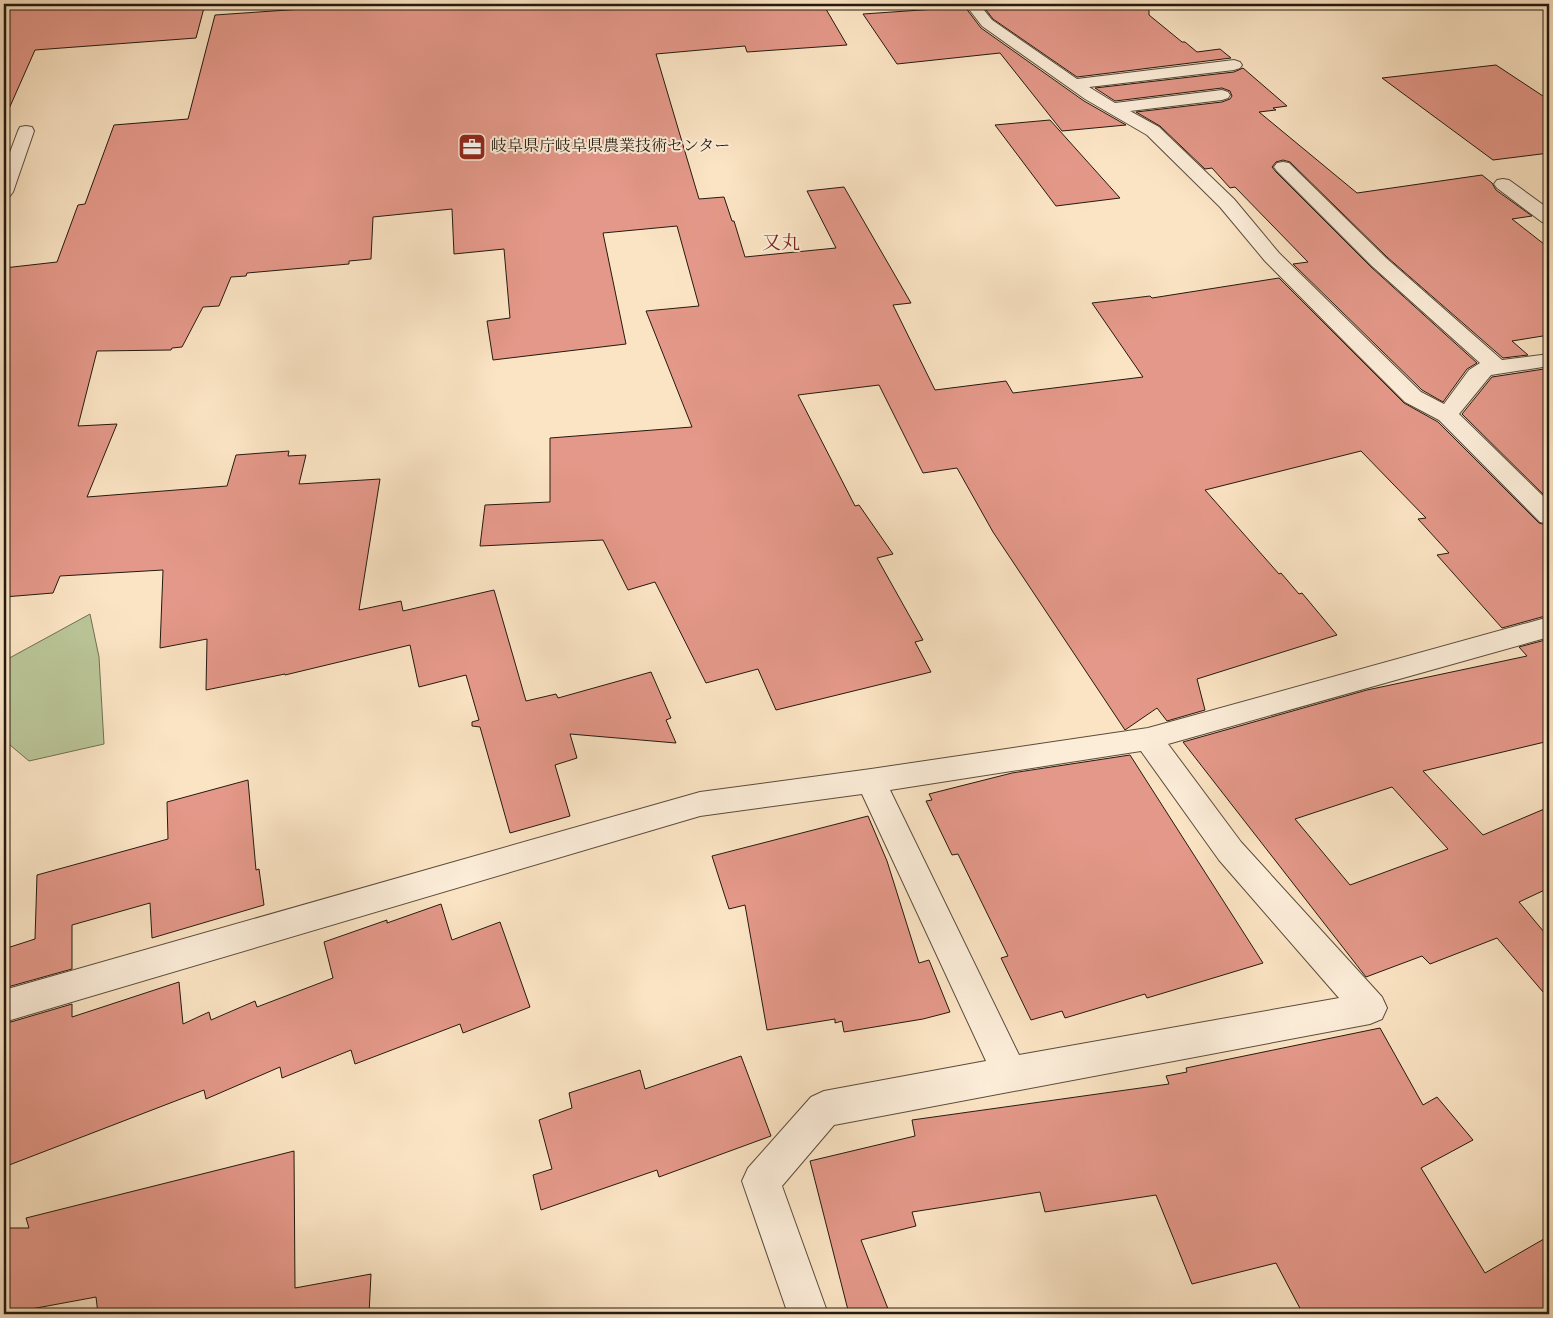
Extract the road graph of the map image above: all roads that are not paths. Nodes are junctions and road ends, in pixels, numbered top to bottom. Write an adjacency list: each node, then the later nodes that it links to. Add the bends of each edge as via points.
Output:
1 (972, 4): 3 (street, via 987,23)
2 (1234, 65): 3 (street)
3 (1074, 84): 5 (street)
4 (1222, 95): 5 (street)
5 (1113, 108): 13 (street, via 1153,131 1227,203 1272,257 1413,397)
6 (26, 131): 9 (street)
7 (1283, 167): 12 (street, via 1379,262)
8 (1503, 184): 10 (street)
9 (4, 192)
10 (1549, 218)
11 (1549, 360): 12 (street)
12 (1497, 367): 13 (street, via 1477,374)
13 (1447, 415): 14 (street)
14 (1549, 516)
15 (1549, 627): 16 (street)
16 (1148, 739): 17 (street); 19 (street, via 1230,851 1370,1008)
17 (871, 781): 18 (street, via 700,804); 19 (street)
18 (4, 1006)
19 (1010, 1074): 20 (street, via 824,1109 761,1181)
20 (808, 1314)

